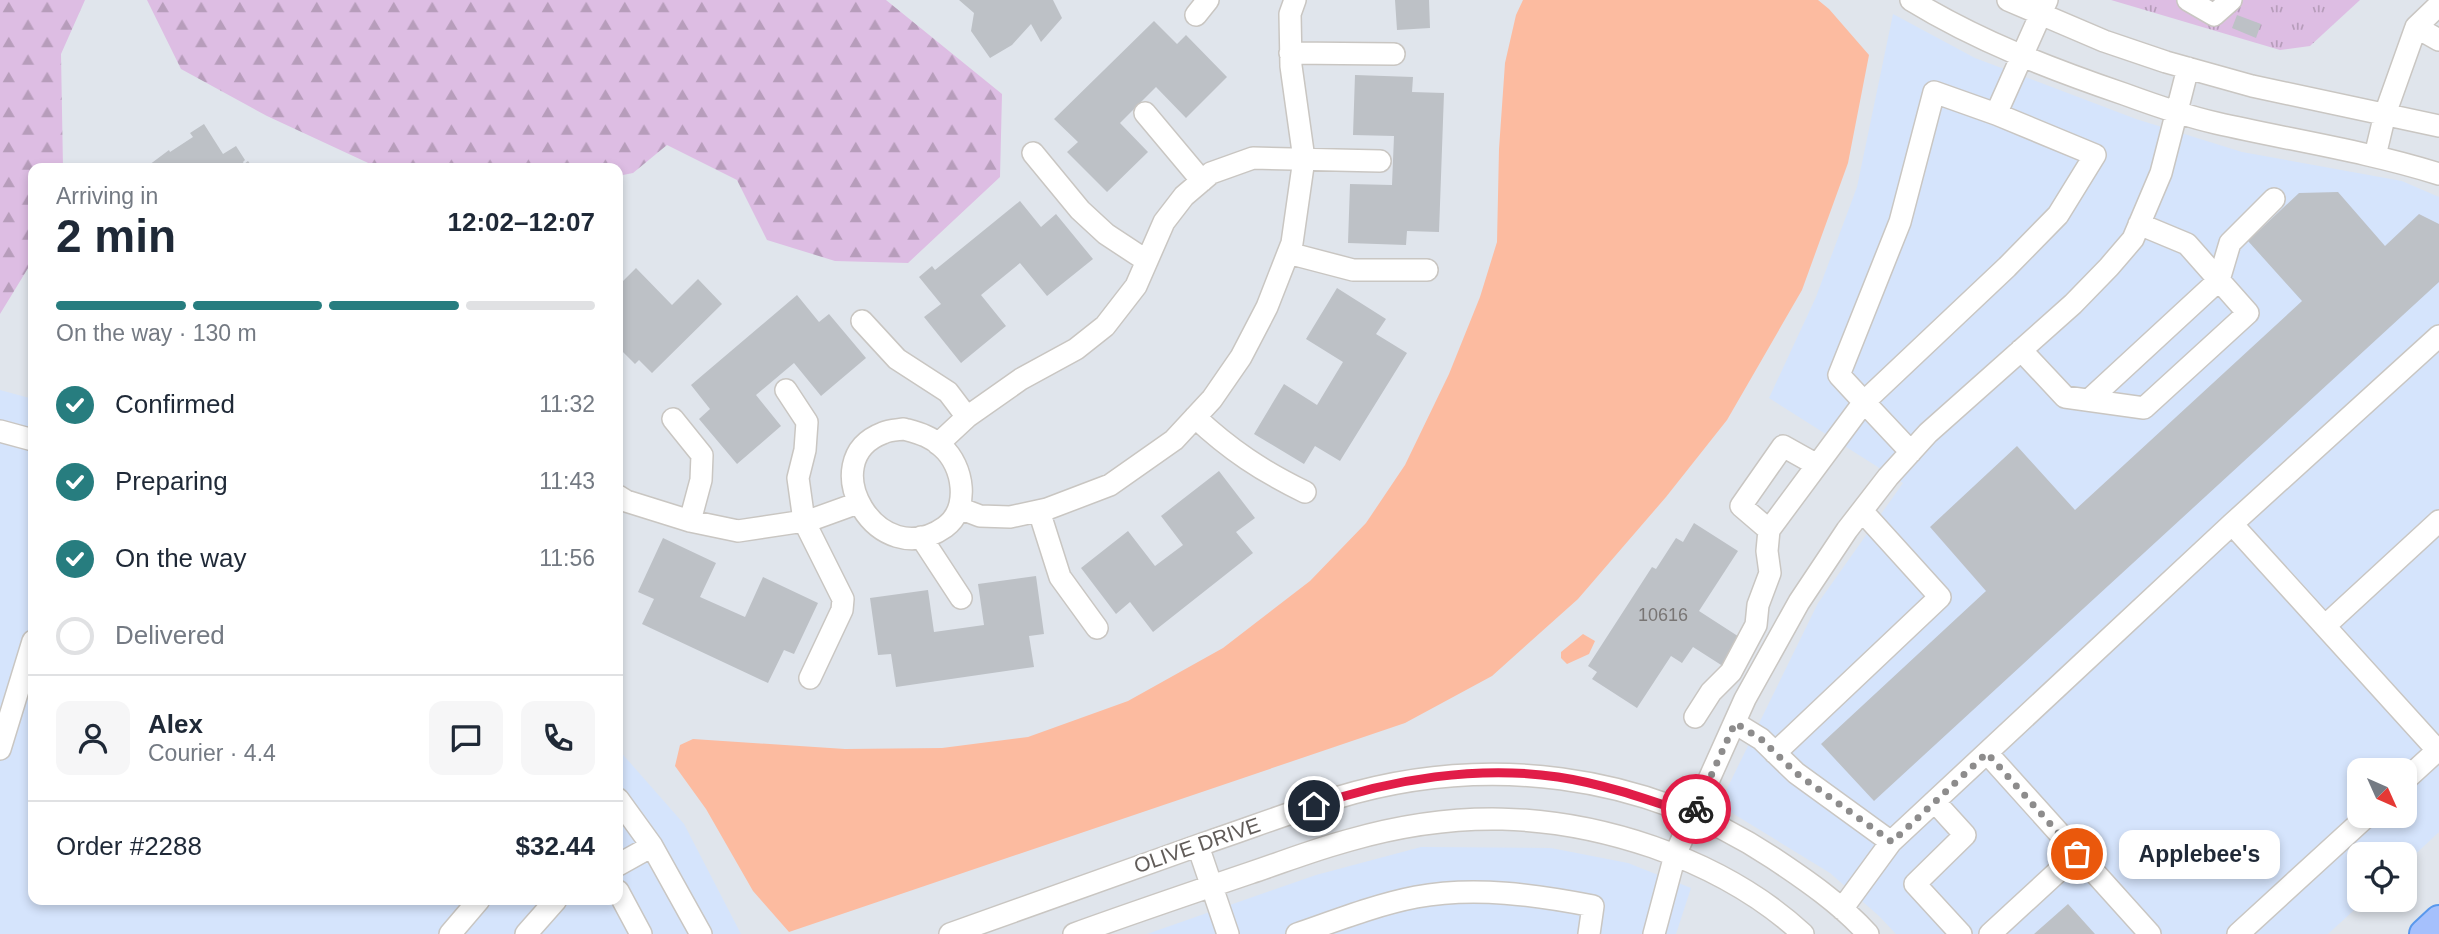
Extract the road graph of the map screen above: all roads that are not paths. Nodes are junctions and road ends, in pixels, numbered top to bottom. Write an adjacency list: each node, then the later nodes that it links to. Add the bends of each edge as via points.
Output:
1 (1295, 0): 10 (street, via 1290,14)
2 (1910, 0): 12 (street)
3 (2008, 0): 7 (street)
4 (2188, 0): 5 (street, via 2214,15)
5 (2231, 0)
6 (2439, 5): 8 (street)
7 (2044, 7): 12 (street); 13 (street, via 2104,41)
8 (2416, 27): 9 (street); 17 (street)
9 (2439, 40)
10 (1290, 53): 11 (street); 21 (street)
11 (1394, 54)
12 (2022, 56): 14 (street); 16 (street)
13 (2188, 68): 14 (street); 17 (street)
14 (2177, 111): 20 (street); 26 (street, via 2161,173)
15 (1145, 113): 24 (street)
16 (1996, 114): 36 (street, via 1934,92 1900,222 1839,375); 36 (street, via 2095,155 2058,215)
17 (2385, 114): 18 (street); 20 (street)
18 (2439, 126)
19 (1032, 153): 28 (street, via 1080,210)
20 (2375, 156): 23 (street)
21 (1304, 159): 22 (street); 24 (street, via 1253,158 1211,173); 27 (street)
22 (1380, 161)
23 (2439, 174)
24 (1202, 181): 28 (street, via 1164,222)
25 (2274, 199): 30 (street, via 2230,243)
26 (2139, 224): 30 (street, via 2187,244); 33 (street, via 2133,239 2109,267)
27 (1288, 253): 29 (street, via 1353,270); 37 (street, via 1241,357)
28 (1147, 261): 38 (street, via 1136,286 1105,326)
29 (1427, 270)
30 (2219, 280): 35 (street); 35 (street, via 2248,313 2144,408)
31 (862, 321): 38 (street, via 897,359 948,392)
32 (2439, 336): 54 (street)
33 (2021, 350): 35 (street, via 2065,397); 43 (street)
34 (786, 390): 51 (street, via 807,422 797,478)
35 (2089, 401)
36 (1864, 402): 43 (street); 44 (street)
37 (1195, 416): 45 (street, via 1218,439 1266,473); 49 (street, via 1174,440 1110,485)
38 (967, 417): 42 (street)
39 (673, 419): 52 (street, via 702,455)
40 (0, 430): 41 (street)
41 (28, 438)
42 (938, 444): 47 (street, via 904,429 883,432 866,443 853,471); 48 (street, via 957,466 962,487)
43 (1911, 452): 50 (street)
44 (1817, 465): 55 (street); 55 (street, via 1783,446 1741,506)
45 (1305, 492)
46 (623, 500): 52 (street)
47 (858, 503): 51 (street); 56 (street, via 870,521 889,534)
48 (959, 508): 49 (street, via 980,516 1010,517); 56 (street, via 948,525)
49 (1039, 511): 59 (street, via 1060,577)
50 (1861, 511): 63 (street, via 1799,602); 66 (street, via 1940,597)
51 (804, 520): 52 (street, via 738,531); 61 (street, via 843,599)
52 (690, 521)
53 (2439, 521): 58 (street)
54 (2232, 524): 58 (street); 67 (street)
55 (1769, 530): 62 (street, via 1770,573 1756,625 1731,672)
56 (921, 537): 57 (street)
57 (961, 598)
58 (2326, 625): 65 (street)
59 (1097, 628)
60 (28, 657): 64 (street)
61 (810, 678)
62 (1695, 717)
63 (1735, 723): 66 (street); 71 (street)
64 (0, 749)
65 (2438, 751): 68 (street)
66 (1775, 753): 73 (street)
67 (1987, 753): 69 (street); 76 (street)
68 (2417, 770)
69 (1935, 802): 73 (street); 97 (street, via 1965,835 1915,884)
70 (623, 806): 74 (street)
71 (1693, 815): 75 (street, OLIVE DRIVE, via 1607,787 1558,777 1470,775 1337,798); 77 (street); 83 (street, OLIVE DRIVE, via 1760,850)
72 (2354, 828): 100 (street)
73 (1892, 842): 83 (street)
74 (652, 846): 78 (street); 88 (street)
75 (1198, 846): 79 (street); 89 (street, OLIVE DRIVE)
76 (2077, 854): 98 (street); 99 (street)
77 (1675, 855): 79 (street, OLIVE DRIVE, via 1588,828 1482,818 1433,822 1350,840); 94 (street); 95 (street, OLIVE DRIVE, via 1756,897)
78 (623, 862)
79 (1211, 887): 90 (street, OLIVE DRIVE); 91 (street)
80 (623, 900): 87 (street)
81 (475, 905): 85 (street)
82 (552, 905): 86 (street)
83 (1842, 909): 96 (street, OLIVE DRIVE)
84 (2439, 920): 101 (main road)
85 (450, 934)
86 (526, 934)
87 (641, 934)
88 (701, 934)
89 (950, 934)
90 (1074, 934)
91 (1228, 934)
92 (1297, 934): 93 (street, via 1416,897 1476,892 1537,895 1594,906)
93 (1589, 934)
94 (1654, 934)
95 (1803, 934)
96 (1868, 934)
97 (1961, 934)
98 (1990, 934)
99 (2150, 934)
100 (2238, 934)
101 (2424, 934)

